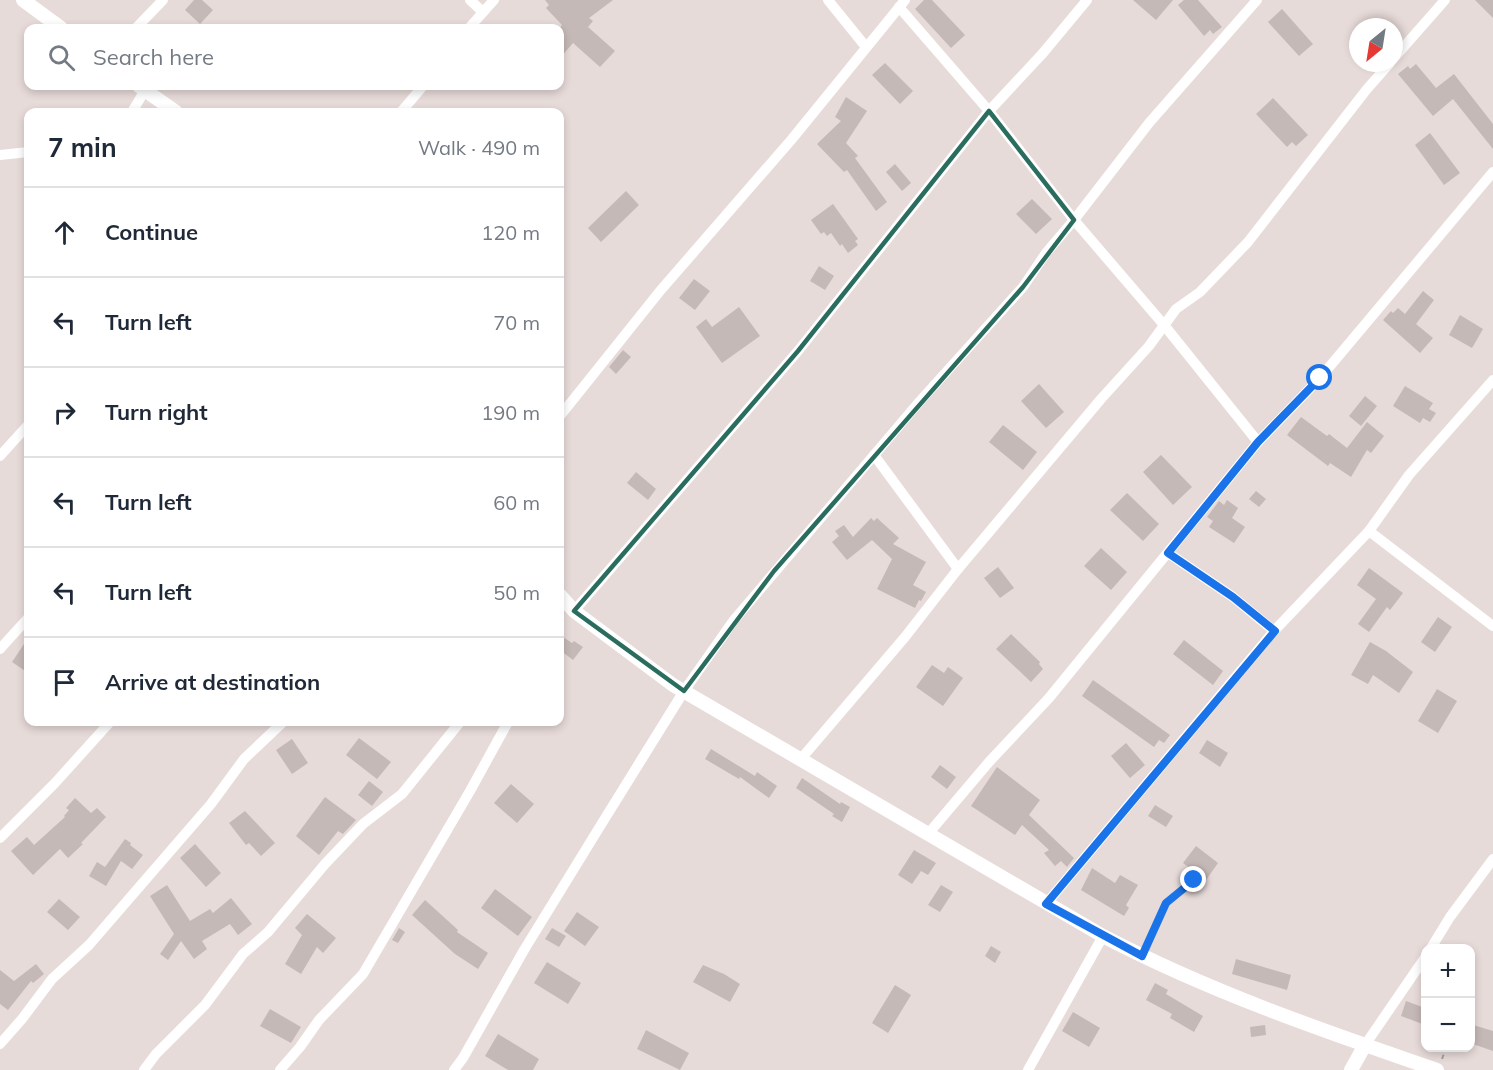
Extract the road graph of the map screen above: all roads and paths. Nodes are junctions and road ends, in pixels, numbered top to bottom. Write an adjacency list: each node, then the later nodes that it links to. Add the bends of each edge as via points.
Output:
1 (23, 0): 11 (street)
2 (163, 0): 12 (street)
3 (470, 0): 10 (street)
4 (494, 0): 10 (street)
5 (828, 0): 14 (street)
6 (1087, 0): 23 (street)
7 (1257, 0): 27 (street, via 1149,123)
8 (1445, 0): 15 (street)
9 (902, 4): 14 (street); 23 (street)
10 (483, 12): 13 (street)
11 (56, 24)
12 (140, 24)
13 (473, 24)
14 (866, 47): 30 (street)
15 (1403, 48)
16 (1382, 72): 28 (street, via 1248,242)
17 (141, 90): 20 (street)
18 (145, 90): 21 (street)
19 (420, 90): 22 (street)
20 (134, 108)
21 (170, 108)
22 (404, 108)
23 (989, 111): 27 (street); 38 (street, via 798,351)
24 (24, 152): 25 (street)
25 (0, 155)
26 (1493, 172): 32 (street, via 1320,378)
27 (1074, 220): 28 (street); 33 (street, via 1023,287)
28 (1164, 325): 32 (street); 37 (street)
29 (1493, 380): 35 (street, via 1409,475)
30 (564, 411)
31 (24, 429): 34 (street)
32 (1258, 442): 36 (street)
33 (874, 455): 37 (street); 43 (street, via 734,621)
34 (0, 456)
35 (1369, 531): 40 (street); 41 (street)
36 (1168, 553): 41 (street); 49 (street, via 1049,698)
37 (958, 569): 48 (street)
38 (565, 604): 43 (street)
39 (24, 622): 42 (street)
40 (1493, 626)
41 (1275, 631): 53 (street)
42 (0, 649)
43 (684, 691): 48 (street); 62 (street)
44 (106, 726): 50 (street)
45 (279, 726): 58 (street, via 244,759 211,804 89,945 51,979)
46 (457, 726): 60 (street, via 402,794 363,824 325,864)
47 (506, 726): 61 (street, via 363,974 319,1020)
48 (800, 760): 49 (street)
49 (928, 834): 53 (street)
50 (0, 838)
51 (1493, 859): 55 (street)
52 (1194, 880): 56 (path, via 1166,903)
53 (1046, 904): 54 (street)
54 (1103, 936): 56 (street); 63 (street)
55 (1433, 944)
56 (1142, 956): 59 (street, via 1236,997)
57 (1421, 962): 59 (street)
58 (0, 1044)
59 (1365, 1045): 64 (street); 65 (street)
60 (144, 1070)
61 (280, 1070)
62 (454, 1070)
63 (1028, 1070)
64 (1351, 1070)
65 (1437, 1070)

